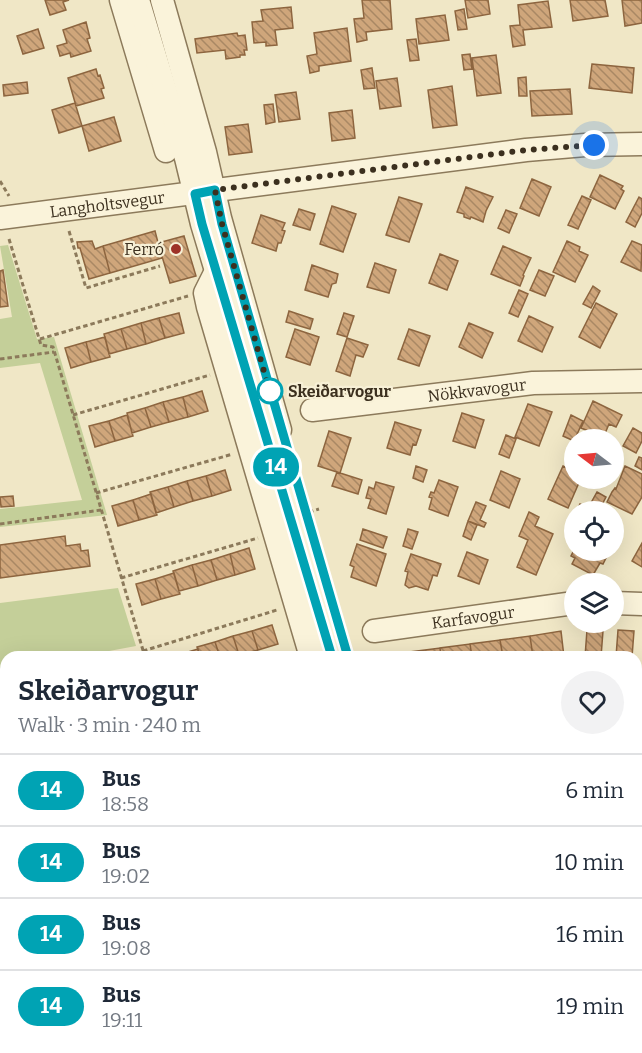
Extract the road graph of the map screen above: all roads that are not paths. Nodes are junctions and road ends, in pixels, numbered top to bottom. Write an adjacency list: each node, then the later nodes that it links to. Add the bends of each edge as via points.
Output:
1 (121, 0): 4 (street)
2 (138, 0): 4 (street)
3 (162, 0): 7 (street)
4 (162, 106): 6 (street); 7 (street)
5 (642, 144): 7 (street, Langholtsvegur, via 526,150)
6 (166, 152)
7 (205, 192): 8 (street, Langholtsvegur); 9 (street); 18 (street, via 222,224)
8 (0, 218)
9 (216, 271): 16 (street, via 205,293 206,300); 17 (street)
10 (642, 381): 11 (street, Nökkvavogur, via 533,383)
11 (312, 410)
12 (624, 603): 14 (street)
13 (564, 604): 15 (street, Karfavogur)
14 (642, 604)
15 (374, 631)
16 (309, 651)
17 (330, 651)
18 (346, 651)

